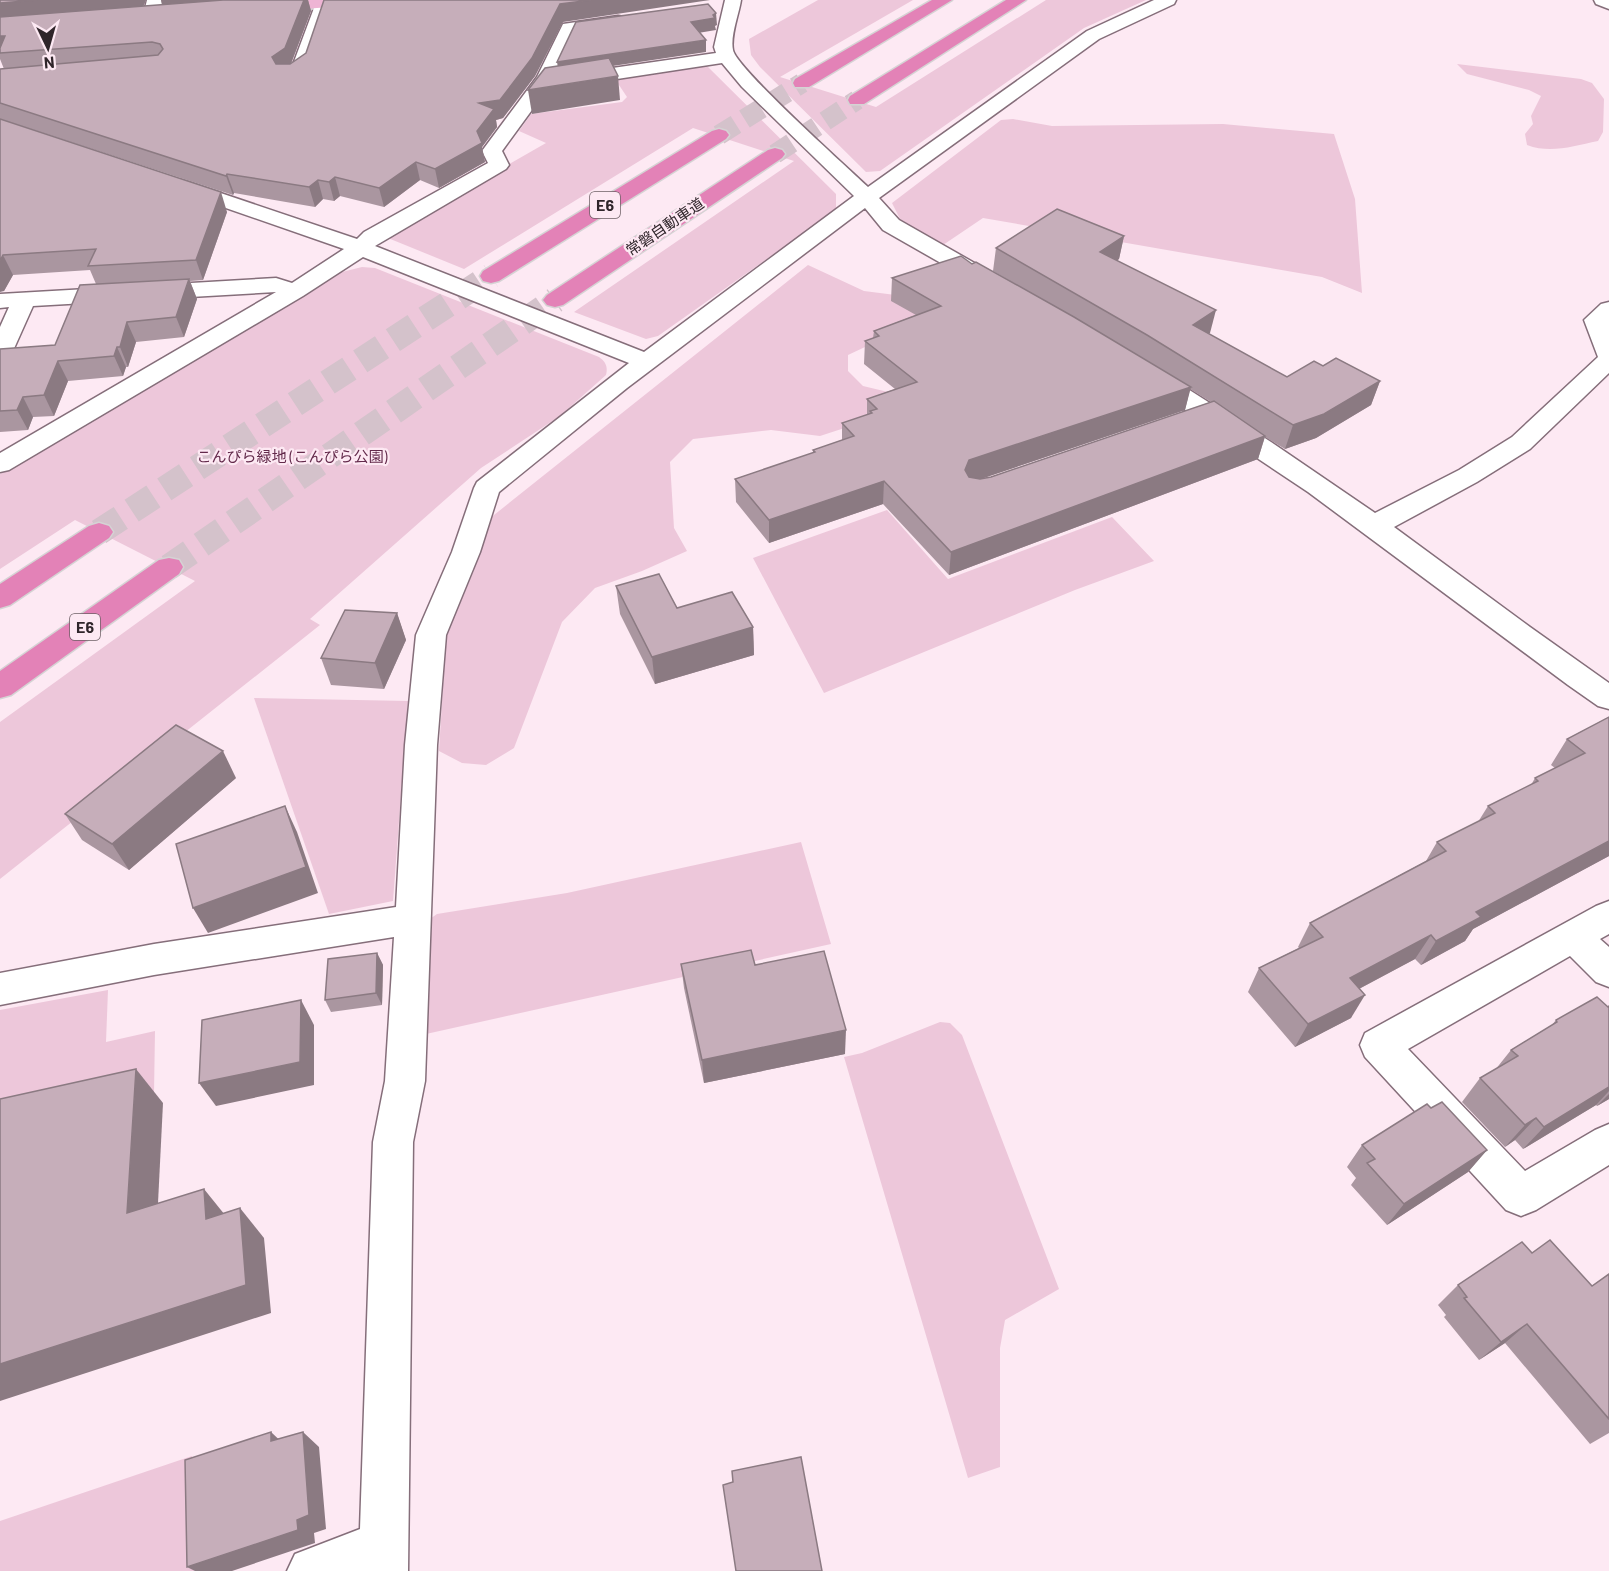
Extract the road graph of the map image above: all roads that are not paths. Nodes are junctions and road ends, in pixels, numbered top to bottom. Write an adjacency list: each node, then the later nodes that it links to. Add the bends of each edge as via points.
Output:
1 (356, 0): 6 (main road)
2 (944, 0): 17 (highway)
3 (1018, 0): 19 (highway)
4 (1168, 0): 23 (street, via 1094,34)
5 (1602, 0): 8 (street)
6 (323, 3): 11 (main road); 16 (street, via 300,70)
7 (732, 3): 10 (street); 15 (street, via 723,46)
8 (1609, 4)
9 (153, 8): 12 (main road); 13 (main road)
10 (708, 8)
11 (243, 9)
12 (174, 14)
13 (132, 18)
14 (638, 18): 18 (street, via 569,28)
15 (726, 57): 18 (street); 23 (street)
16 (288, 76)
17 (802, 83)
18 (541, 85): 24 (street, via 492,151 499,165 372,237)
19 (857, 100)
20 (719, 135): 25 (highway, E6)
21 (775, 154): 29 (highway, 常磐自動車道)
22 (163, 180): 24 (street)
23 (867, 197): 27 (street, via 891,225); 35 (street)
24 (361, 248): 26 (street); 35 (street)
25 (492, 276)
26 (295, 291): 28 (street, via 276,285); 39 (street)
27 (1016, 296)
28 (24, 300): 30 (street); 32 (street)
29 (555, 300)
30 (0, 301)
31 (1609, 309): 33 (street, via 1596,320)
32 (0, 353)
33 (1609, 355)
34 (1609, 360): 42 (street, via 1521,443)
35 (649, 362): 49 (street, via 487,488 466,552 431,635)
36 (1132, 366): 37 (street)
37 (1210, 413): 38 (street); 42 (street)
38 (1177, 424)
39 (40, 440): 40 (street); 41 (street)
40 (0, 446)
41 (0, 464)
42 (1373, 526): 47 (street, via 1535,648)
43 (99, 532): 45 (highway)
44 (169, 567): 46 (highway, E6)
45 (0, 598)
46 (0, 687)
47 (1609, 698)
48 (1609, 916): 50 (street)
49 (412, 919): 52 (street, via 188,953); 54 (street, via 405,1081 393,1142)
50 (1573, 936): 51 (street); 53 (street, via 1379,1045 1521,1196)
51 (1609, 971)
52 (0, 989)
53 (1609, 1143)
54 (383, 1558): 55 (street)
55 (312, 1571)

